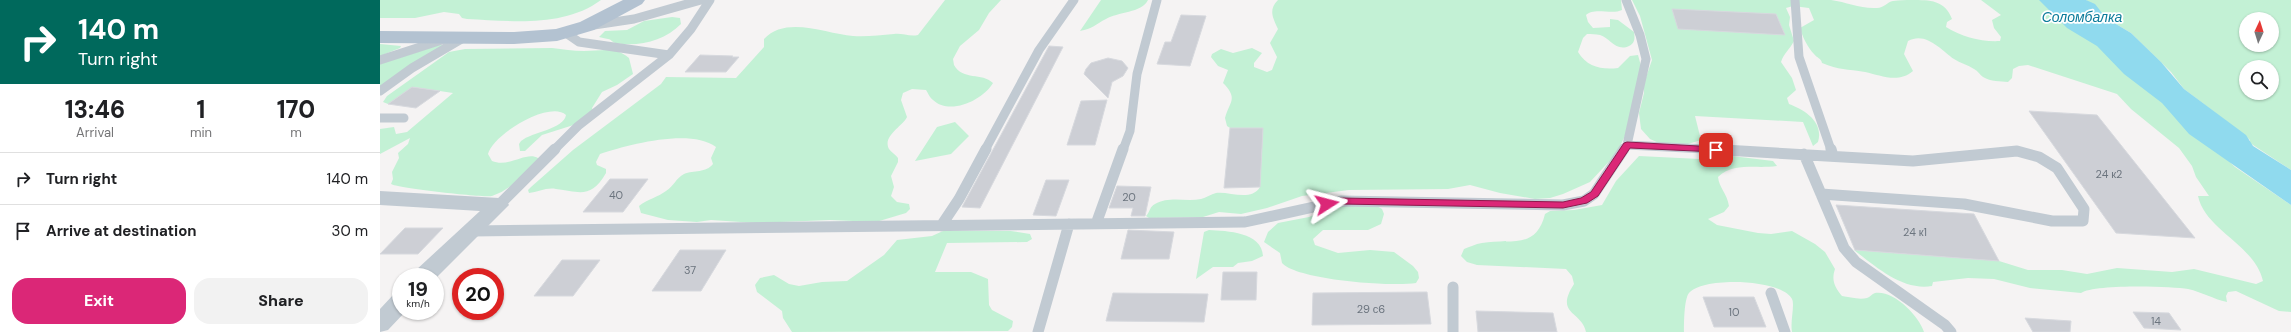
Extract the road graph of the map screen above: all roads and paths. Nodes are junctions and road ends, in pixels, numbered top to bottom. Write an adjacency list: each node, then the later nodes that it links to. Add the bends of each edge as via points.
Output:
1 (614, 0): 13 (main road, via 561,26)
2 (636, 0): 9 (main road)
3 (701, 0): 9 (lane, via 634,19)
4 (710, 0): 14 (lane, via 691,29)
5 (1074, 0): 27 (lane, via 1040,50 959,199)
6 (1157, 0): 26 (lane, via 1137,74 1130,131)
7 (1626, 0): 19 (lane, via 1640,35 1646,59)
8 (1795, 0): 21 (lane, via 1799,57)
9 (587, 26): 10 (main road)
10 (566, 33): 13 (main road); 14 (lane, via 579,42)
11 (380, 37): 12 (main road)
12 (456, 38): 13 (main road); 15 (lane); 16 (lane)
13 (514, 38)
14 (669, 54): 24 (lane, via 638,82 578,126)
15 (380, 60)
16 (380, 91)
17 (380, 118): 18 (lane)
18 (404, 118)
19 (1627, 145): 20 (lane); 26 (lane, via 1594,194 1584,201 1563,205 1341,201 1245,222)
20 (1804, 154): 21 (lane); 22 (lane)
21 (1833, 156): 22 (lane, via 1913,162 2017,151 2039,157 2057,168 2084,209 2083,221 2052,221 1964,204)
22 (1821, 194): 37 (lane, via 1844,248 1856,262 1945,325)
23 (380, 198): 24 (street)
24 (499, 205): 28 (street)
25 (1069, 224): 26 (lane); 27 (lane); 34 (lane)
26 (1096, 224)
27 (941, 226): 28 (lane)
28 (472, 231): 29 (street)
29 (433, 268)
30 (1453, 287): 35 (lane)
31 (1771, 293): 36 (lane)
32 (392, 311): 33 (street)
33 (380, 324)
34 (1038, 332)
35 (1453, 332)
36 (1785, 332)
37 (1951, 332)

